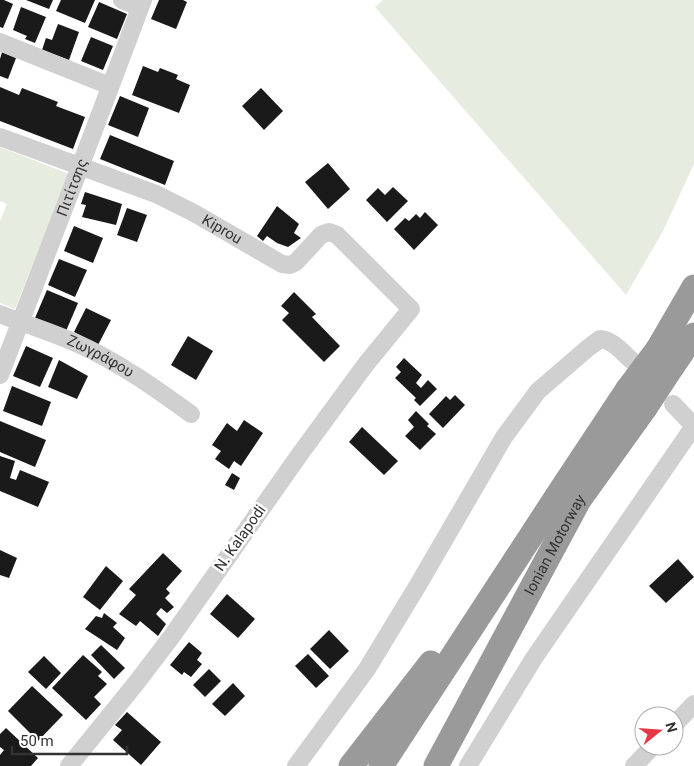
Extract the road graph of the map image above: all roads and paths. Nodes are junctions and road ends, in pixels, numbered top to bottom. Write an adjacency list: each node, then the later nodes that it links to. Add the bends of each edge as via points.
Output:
1 (122, 0): 2 (street)
2 (142, 4): 4 (street, Πιτίτσης)
3 (0, 42): 4 (street)
4 (110, 86): 6 (street, Πιτίτσης)
5 (0, 137): 6 (street, Kiprou)
6 (80, 167): 8 (street, Kiprou, via 168,199 282,264 296,262 320,235 329,232 337,235); 10 (street, Πιτίτσης)
7 (694, 287): 12 (highway, Ionian Motorway)
8 (411, 308): 23 (street, N. Kalapodi, via 320,426 166,644)
9 (0, 314): 10 (street, Ζωγράφου)
10 (20, 322): 14 (street, Πιτίτσης); 16 (street, Ζωγράφου, via 77,344 120,366)
11 (694, 335): 12 (highway, Ionian Motorway)
12 (665, 358): 18 (highway, Ionian Motorway, bridge, via 644,408); 19 (highway, Ionian Motorway, bridge, via 628,390)
13 (632, 360): 24 (street, via 610,342 600,339 538,391 504,437 367,669)
14 (0, 375)
15 (673, 404): 17 (street)
16 (192, 414)
17 (694, 426): 29 (street, via 534,658)
18 (579, 500): 27 (highway, via 516,588); 28 (highway, Ionian Motorway)
19 (509, 568): 25 (highway); 26 (highway)
20 (694, 704): 21 (street)
21 (684, 714)
22 (644, 756): 30 (street)
23 (69, 766)
24 (296, 766)
25 (350, 766)
26 (381, 766)
27 (402, 766)
28 (436, 766)
29 (468, 766)
30 (634, 766)

